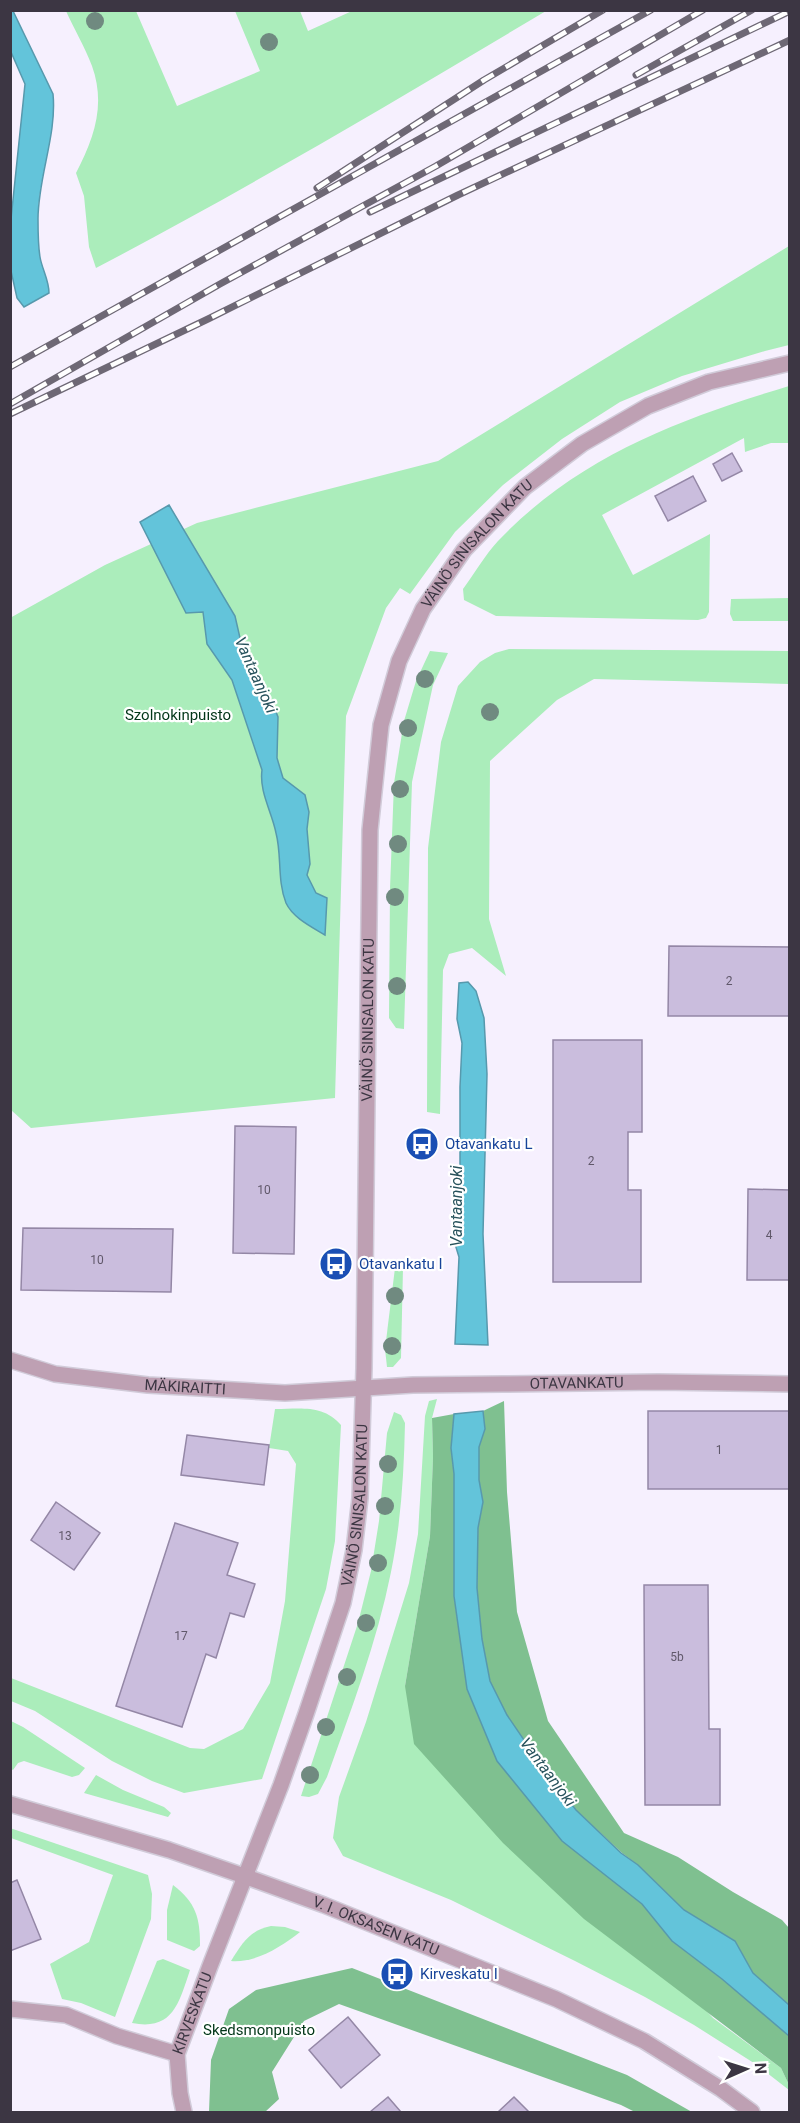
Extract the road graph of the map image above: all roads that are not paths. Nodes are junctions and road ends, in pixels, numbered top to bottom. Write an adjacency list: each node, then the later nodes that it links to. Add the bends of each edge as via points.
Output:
1 (789, 363): 4 (street, VÄINÖ SINISALON KATU, via 709,382 648,405 582,444 525,487 464,550 423,609 399,661 381,725 370,830)
2 (10, 1359): 4 (street, MÄKIRAITTI, via 55,1374 148,1385 285,1393)
3 (789, 1384): 4 (street, OTAVANKATU, via 503,1383)
4 (363, 1389): 6 (street, VÄINÖ SINISALON KATU, via 360,1498 343,1603 281,1785)
5 (10, 1804): 6 (street, V. I. OKSASEN KATU)
6 (244, 1876): 8 (street, KIRVESKATU); 10 (street, V. I. OKSASEN KATU, via 566,2004 644,2041)
7 (10, 2009): 8 (street, KIRVESKATU, via 66,2015)
8 (177, 2054): 9 (street)
9 (184, 2112)
10 (752, 2112)

